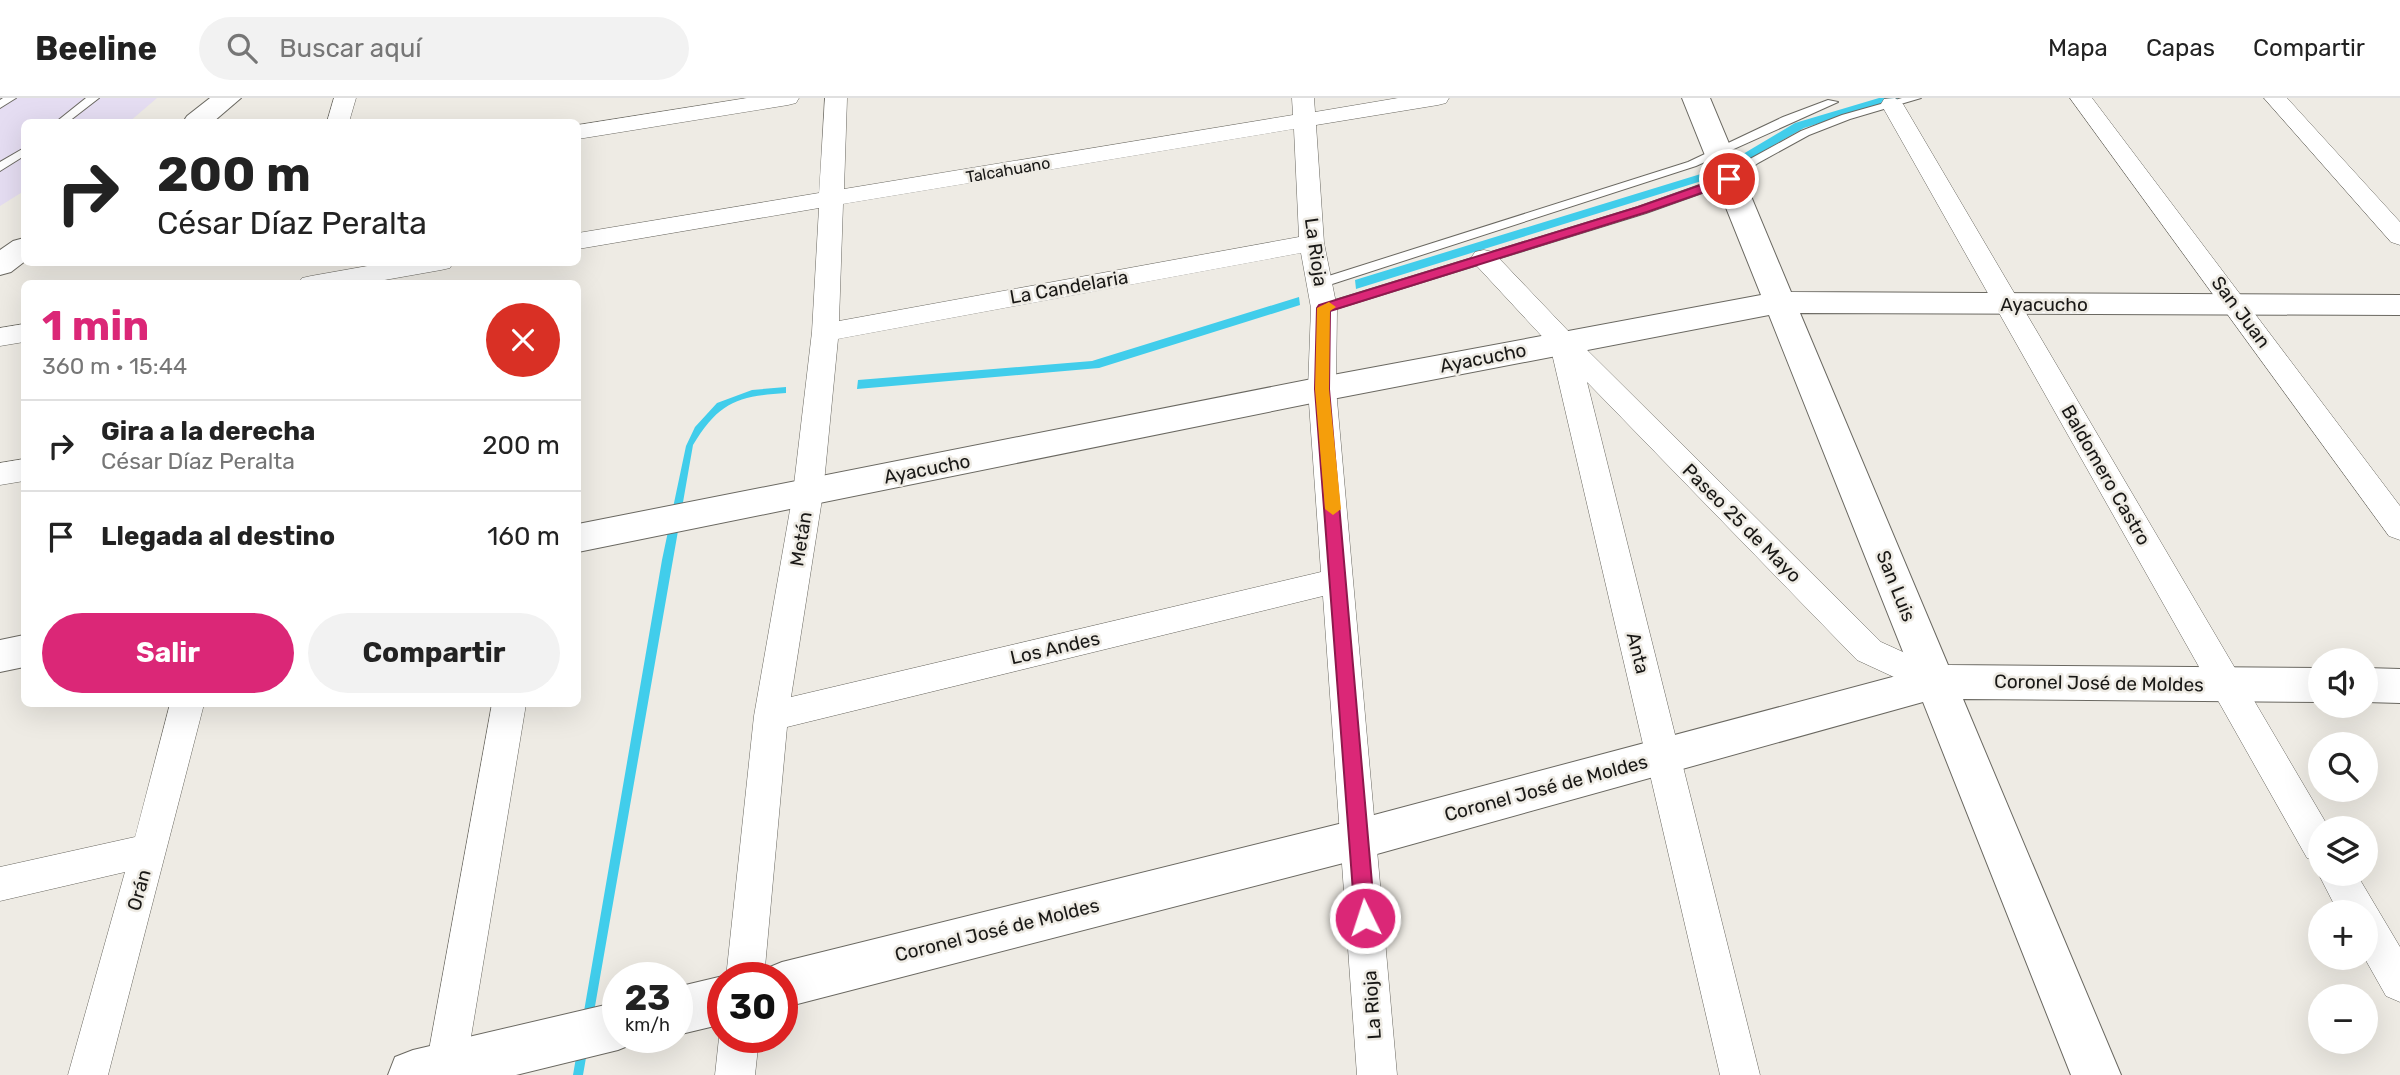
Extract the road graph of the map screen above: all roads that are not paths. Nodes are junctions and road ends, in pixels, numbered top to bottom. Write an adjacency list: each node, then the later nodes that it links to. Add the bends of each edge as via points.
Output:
1 (10, 98): 13 (lane)
2 (93, 98): 15 (lane)
3 (227, 98): 16 (street)
4 (345, 98): 17 (street)
5 (788, 98): 18 (street)
6 (836, 98): 22 (street, Metán)
7 (1438, 98): 14 (street, Talcahuano)
8 (1696, 98): 20 (street, San Luis)
9 (2081, 98): 34 (street, San Juan)
10 (2275, 98): 23 (street)
11 (1903, 101): 20 (lane, via 1805,133 1754,161); 33 (street, Baldomero Castro)
12 (1832, 102): 20 (lane, via 1787,118)
13 (0, 106)
14 (1304, 109): 22 (street, Talcahuano); 25 (street, La Rioja)
15 (65, 119)
16 (201, 119)
17 (339, 119)
18 (581, 132)
19 (21, 153): 21 (lane)
20 (1723, 166): 27 (lane, via 1642,210); 31 (lane, via 1692,164); 32 (street, San Luis)
21 (0, 167)
22 (832, 200): 24 (street, Talcahuano); 36 (street, Metán)
23 (2400, 237)
24 (581, 240)
25 (1312, 243): 31 (street, La Rioja); 36 (street, La Candelaria)
26 (21, 250): 28 (street)
27 (1484, 258): 31 (lane); 39 (street, Anta)
28 (0, 265)
29 (417, 266): 30 (street)
30 (335, 280)
31 (1322, 296): 40 (street, La Rioja)
32 (1780, 302): 33 (street, Ayacucho); 39 (street, Ayacucho); 49 (street, San Luis)
33 (2007, 304): 34 (street, Ayacucho); 50 (street, Baldomero Castro)
34 (2236, 305): 35 (street, Ayacucho); 44 (street, San Juan)
35 (2400, 305)
36 (825, 332): 43 (street, Metán)
37 (21, 334): 38 (street)
38 (0, 337)
39 (1563, 342): 40 (street, Ayacucho); 49 (street, Paseo 25 de Mayo, via 1869,651); 57 (street, Anta)
40 (1322, 389): 43 (street, Ayacucho); 46 (street, La Rioja)
41 (21, 470): 42 (street)
42 (0, 474)
43 (808, 493): 45 (street, Ayacucho); 56 (street, Metán)
44 (2400, 528)
45 (581, 537)
46 (1339, 580): 56 (street, Los Andes); 59 (street, La Rioja)
47 (21, 652): 48 (street)
48 (0, 656)
49 (1935, 682): 50 (street, Coronel José de Moldes); 57 (street, Coronel José de Moldes); 73 (street, San Luis)
50 (2227, 685): 51 (street, Coronel José de Moldes); 58 (street, Baldomero Castro)
51 (2308, 685)
52 (2378, 685): 53 (street)
53 (2400, 686)
54 (186, 707): 60 (street, Orán)
55 (508, 707): 68 (street)
56 (771, 716): 63 (street, Metán)
57 (1663, 756): 59 (street, Coronel José de Moldes); 72 (street, Anta)
58 (2308, 825)
59 (1359, 839): 64 (street, Coronel José de Moldes); 71 (street, La Rioja)
60 (150, 850): 61 (street); 69 (street, Orán)
61 (0, 884)
62 (2378, 945): 65 (street)
63 (747, 962)
64 (798, 981)
65 (2400, 983)
66 (602, 1030): 68 (street)
67 (737, 1053): 70 (street)
68 (430, 1071)
69 (88, 1075)
70 (735, 1075)
71 (1377, 1075)
72 (1740, 1075)
73 (2096, 1075)

